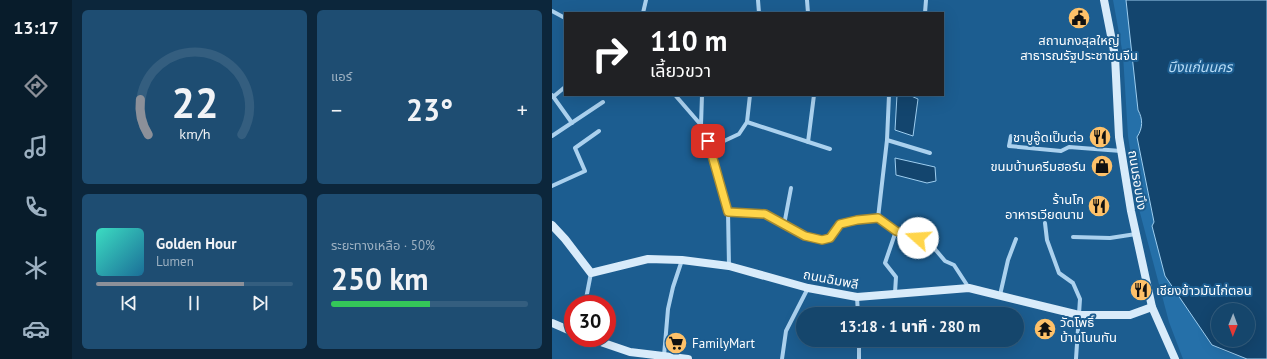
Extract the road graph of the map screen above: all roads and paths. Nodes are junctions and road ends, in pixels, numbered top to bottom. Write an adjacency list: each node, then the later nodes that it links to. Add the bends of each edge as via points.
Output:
1 (646, 0): 7 (street)
2 (758, 0): 8 (street)
3 (807, 0): 9 (street)
4 (926, 0): 10 (street)
5 (1104, 0): 29 (street, ถนนรอบบึง, via 1115,56)
6 (552, 11): 11 (street)
7 (643, 12)
8 (759, 12)
9 (808, 12)
10 (925, 12)
11 (564, 17)
12 (564, 88): 13 (street)
13 (553, 96): 21 (street)
14 (676, 96): 22 (street)
15 (702, 96): 22 (street)
16 (750, 96): 20 (street)
17 (814, 96): 27 (street)
18 (889, 96): 26 (street)
19 (603, 102): 21 (street)
20 (747, 122): 27 (street); 31 (street, via 739,134 724,141)
21 (572, 123): 24 (street)
22 (701, 125): 31 (street)
23 (599, 130): 32 (street, via 575,148 586,171)
24 (552, 136)
25 (1011, 136): 29 (street, via 1009,146 1061,151 1069,147)
26 (886, 140): 30 (street); 35 (street)
27 (808, 142): 28 (street)
28 (830, 148)
29 (1121, 151): 40 (street, ถนนรอบบึง)
30 (930, 153)
31 (712, 156): 34 (street)
32 (552, 186)
33 (790, 188): 38 (street)
34 (728, 212): 38 (street, via 765,214); 44 (street)
35 (878, 218): 38 (street, via 840,224 830,238 822,240 805,236); 39 (street)
36 (1045, 223): 54 (street, via 1047,240 1059,273 1074,283 1080,298)
37 (552, 225): 45 (street)
38 (784, 225)
39 (896, 231): 47 (street, via 929,242 946,262 954,265); 48 (street, via 885,263 896,277)
40 (1136, 234): 41 (street, via 1110,238); 53 (street, ถนนรอบบึง)
41 (1073, 237)
42 (1016, 239): 50 (street)
43 (682, 260): 44 (street, ถนนฉิมพลี); 45 (street, ถนนฉิมพลี, via 648,259); 60 (street, via 668,309)
44 (729, 266): 46 (street, ถนนฉิมพลี)
45 (591, 273): 49 (street)
46 (808, 288): 51 (street, ถนนฉิมพลี); 62 (street, via 786,331)
47 (969, 288): 48 (street, ถนนฉิมพลี); 50 (street, ถนนฉิมพลี)
48 (895, 293): 51 (street, ถนนฉิมพลี)
49 (587, 295)
50 (1000, 295): 54 (street, ถนนฉิมพลี)
51 (857, 297): 52 (street)
52 (858, 307)
53 (1152, 307): 54 (street, ถนนฉิมพลี, via 1130,315); 65 (street, ถนนรอบบึง)
54 (1079, 315): 64 (street)
55 (552, 323): 56 (street)
56 (564, 328)
57 (610, 347): 59 (street)
58 (859, 347): 63 (street)
59 (629, 355): 60 (street)
60 (664, 356): 61 (street)
61 (688, 359)
62 (782, 359)
63 (859, 359)
64 (1076, 359)
65 (1175, 359)

